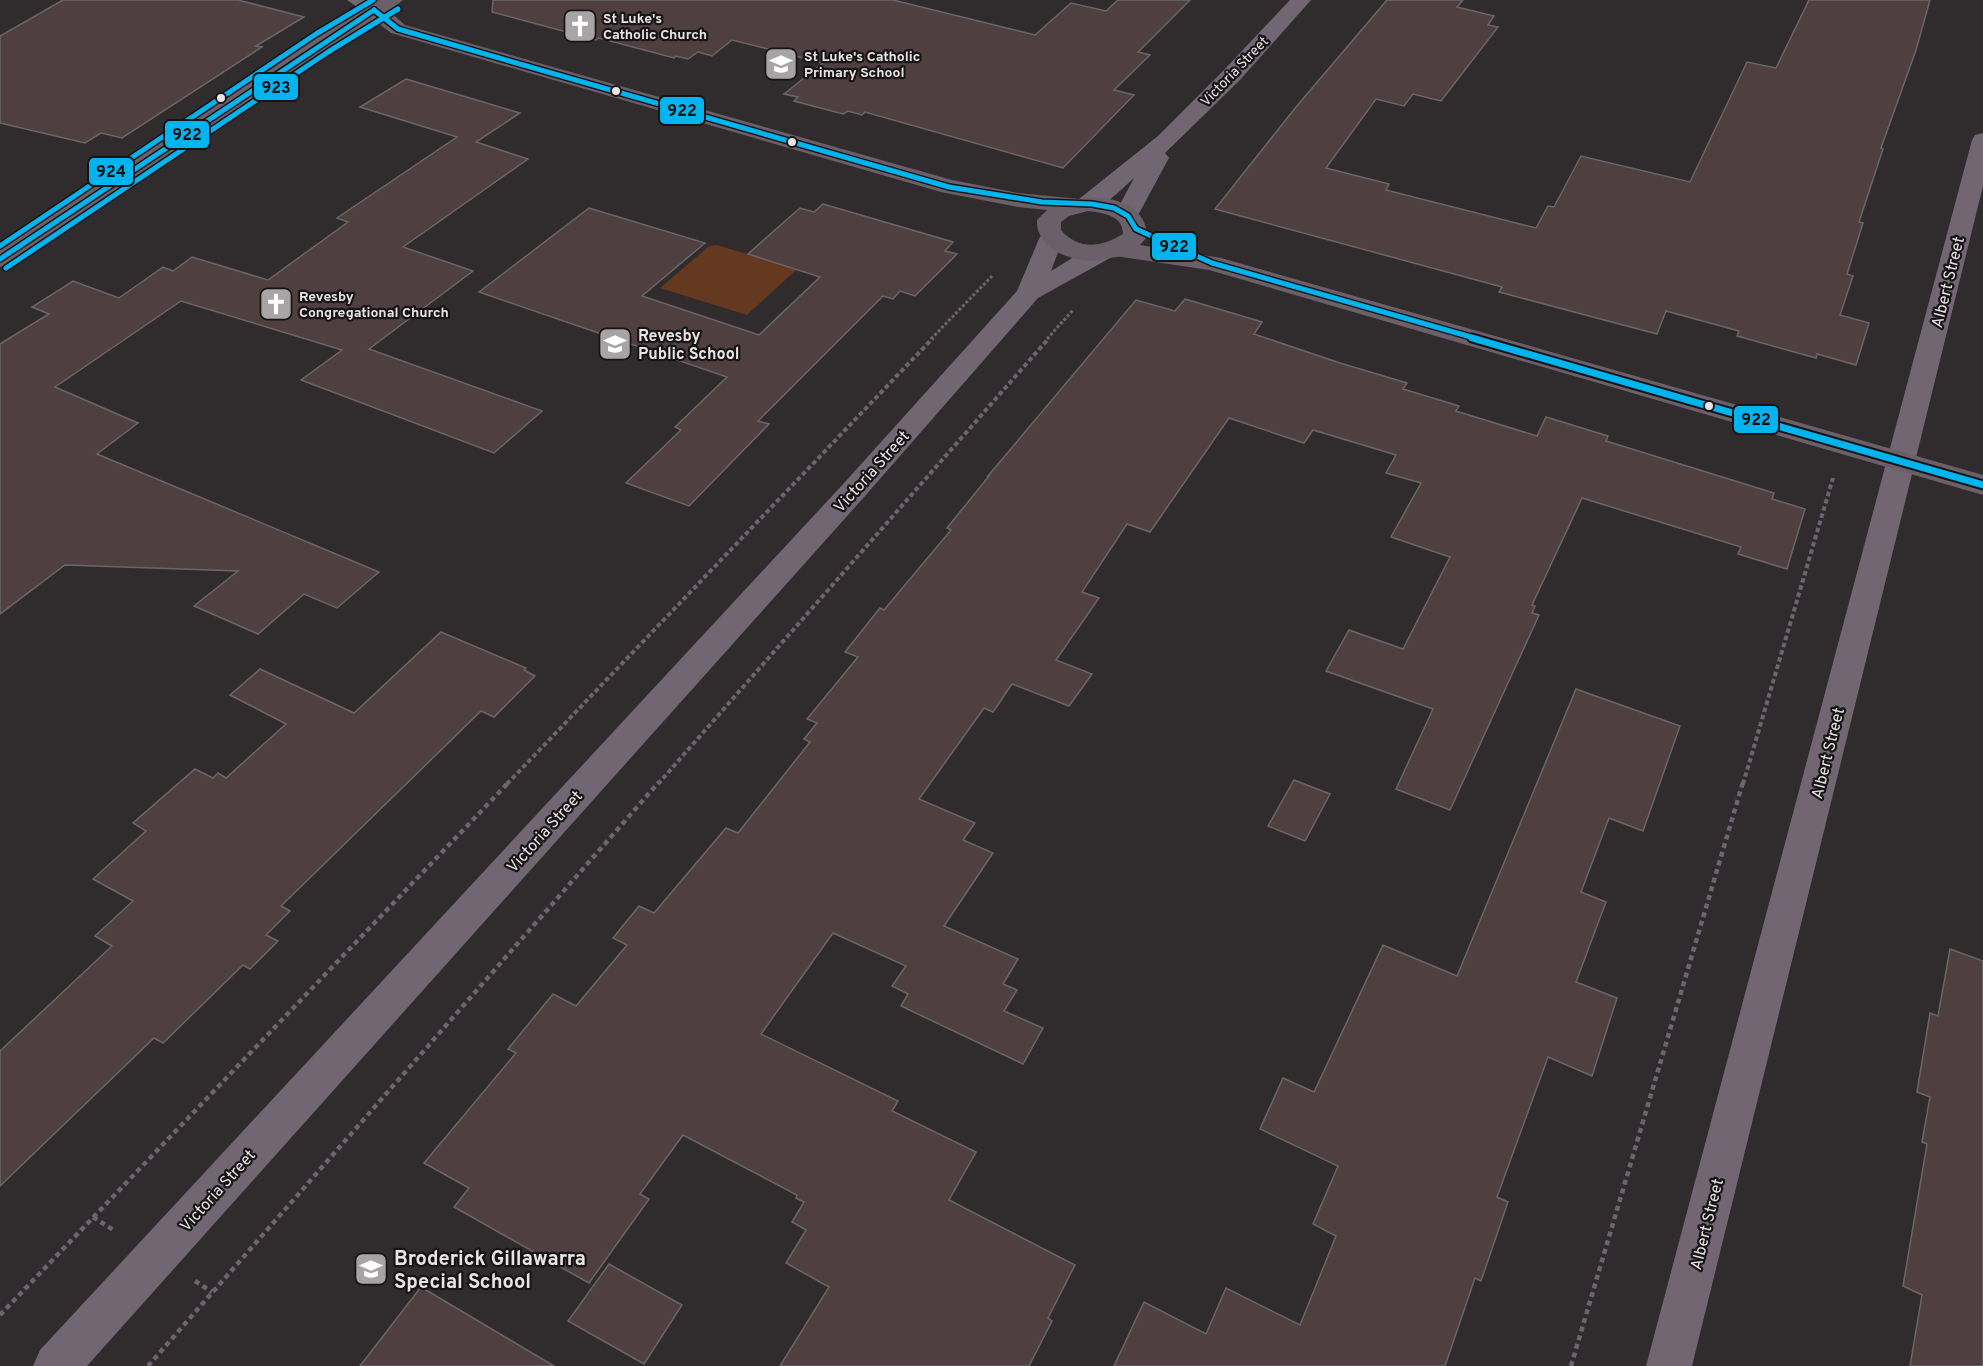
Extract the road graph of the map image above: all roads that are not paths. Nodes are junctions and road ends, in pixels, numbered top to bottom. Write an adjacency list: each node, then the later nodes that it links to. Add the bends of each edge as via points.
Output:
1 (1300, 0): 4 (street, Victoria Street)
2 (375, 3): 5 (main road, via 398,28); 10 (main road)
3 (1983, 140): 13 (street, Albert Street)
4 (1166, 141): 6 (street, Victoria Street); 7 (street, Victoria Street)
5 (949, 187): 6 (main road, via 1018,200); 8 (main road)
6 (1081, 205): 7 (main road, via 1116,209); 8 (main road, via 1053,215 1047,223)
7 (1132, 222): 9 (main road, via 1135,237); 11 (main road)
8 (1049, 235): 9 (main road, via 1073,250); 12 (street, Victoria Street)
9 (1110, 251): 11 (main road); 12 (street, Victoria Street)
10 (0, 259)
11 (1212, 263): 13 (main road)
12 (1029, 293): 15 (street, Victoria Street, via 839,507)
13 (1902, 462): 14 (main road); 16 (street, Albert Street)
14 (1983, 485)
15 (56, 1366)
16 (1669, 1366)

